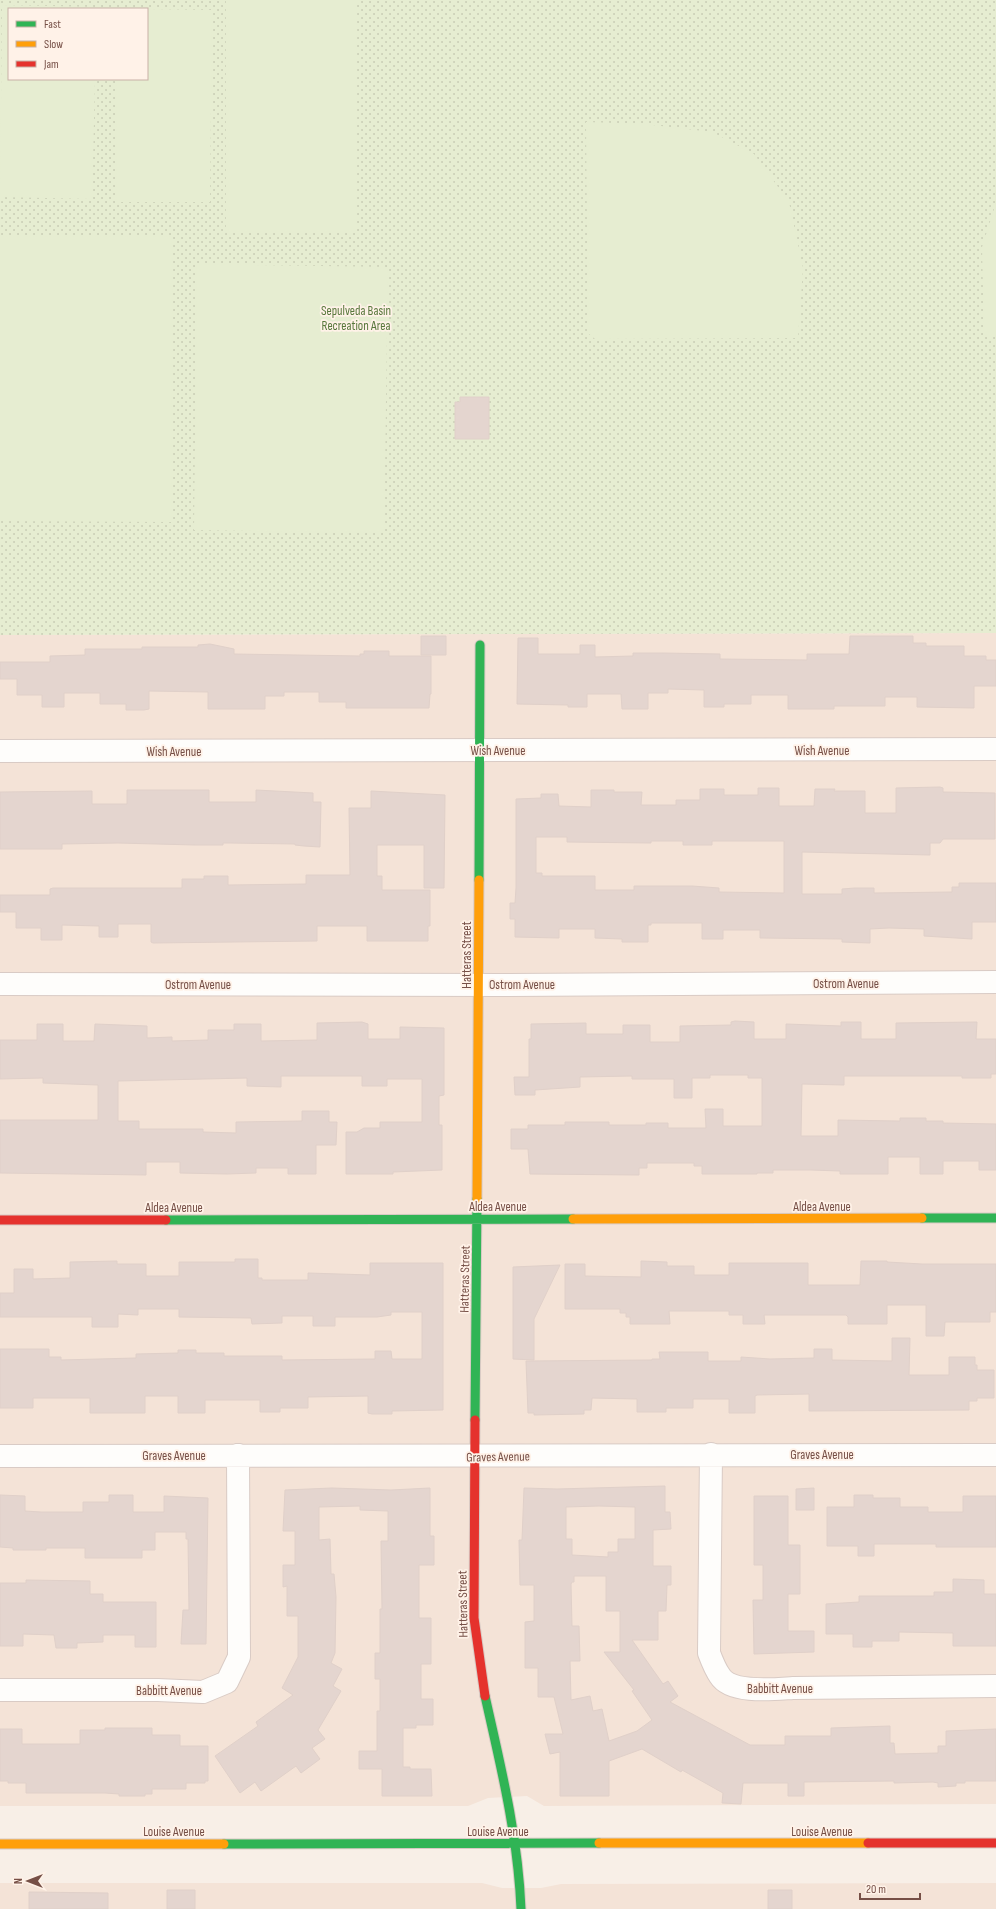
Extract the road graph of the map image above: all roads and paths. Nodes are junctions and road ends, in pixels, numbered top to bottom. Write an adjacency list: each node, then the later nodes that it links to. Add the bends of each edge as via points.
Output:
1 (480, 645): 2 (street, Hatteras Street)
2 (479, 750): 3 (street, Wish Avenue); 4 (street, Wish Avenue); 7 (street, Hatteras Street)
3 (996, 750)
4 (0, 751)
5 (996, 982): 7 (street, Ostrom Avenue)
6 (0, 984): 7 (street, Ostrom Avenue)
7 (479, 984): 9 (street, Hatteras Street)
8 (996, 1218): 9 (street, Aldea Avenue)
9 (477, 1219): 10 (street, Aldea Avenue); 15 (street, Hatteras Street)
10 (0, 1220)
11 (711, 1454): 13 (street, Graves Avenue); 15 (street, Graves Avenue); 16 (street, Babbitt Avenue, via 709,1653 720,1677 738,1687 766,1690)
12 (238, 1455): 14 (street, Graves Avenue); 15 (street, Graves Avenue); 17 (street, Babbitt Avenue, via 239,1657 227,1682 203,1692)
13 (996, 1455)
14 (0, 1456)
15 (475, 1456): 19 (street, Hatteras Street, via 476,1648)
16 (996, 1686)
17 (0, 1690)
18 (0, 1844): 19 (street, Louise Avenue)
19 (517, 1844): 20 (street, Louise Avenue); 21 (street, Hatteras Street)
20 (996, 1844)
21 (522, 1909)

